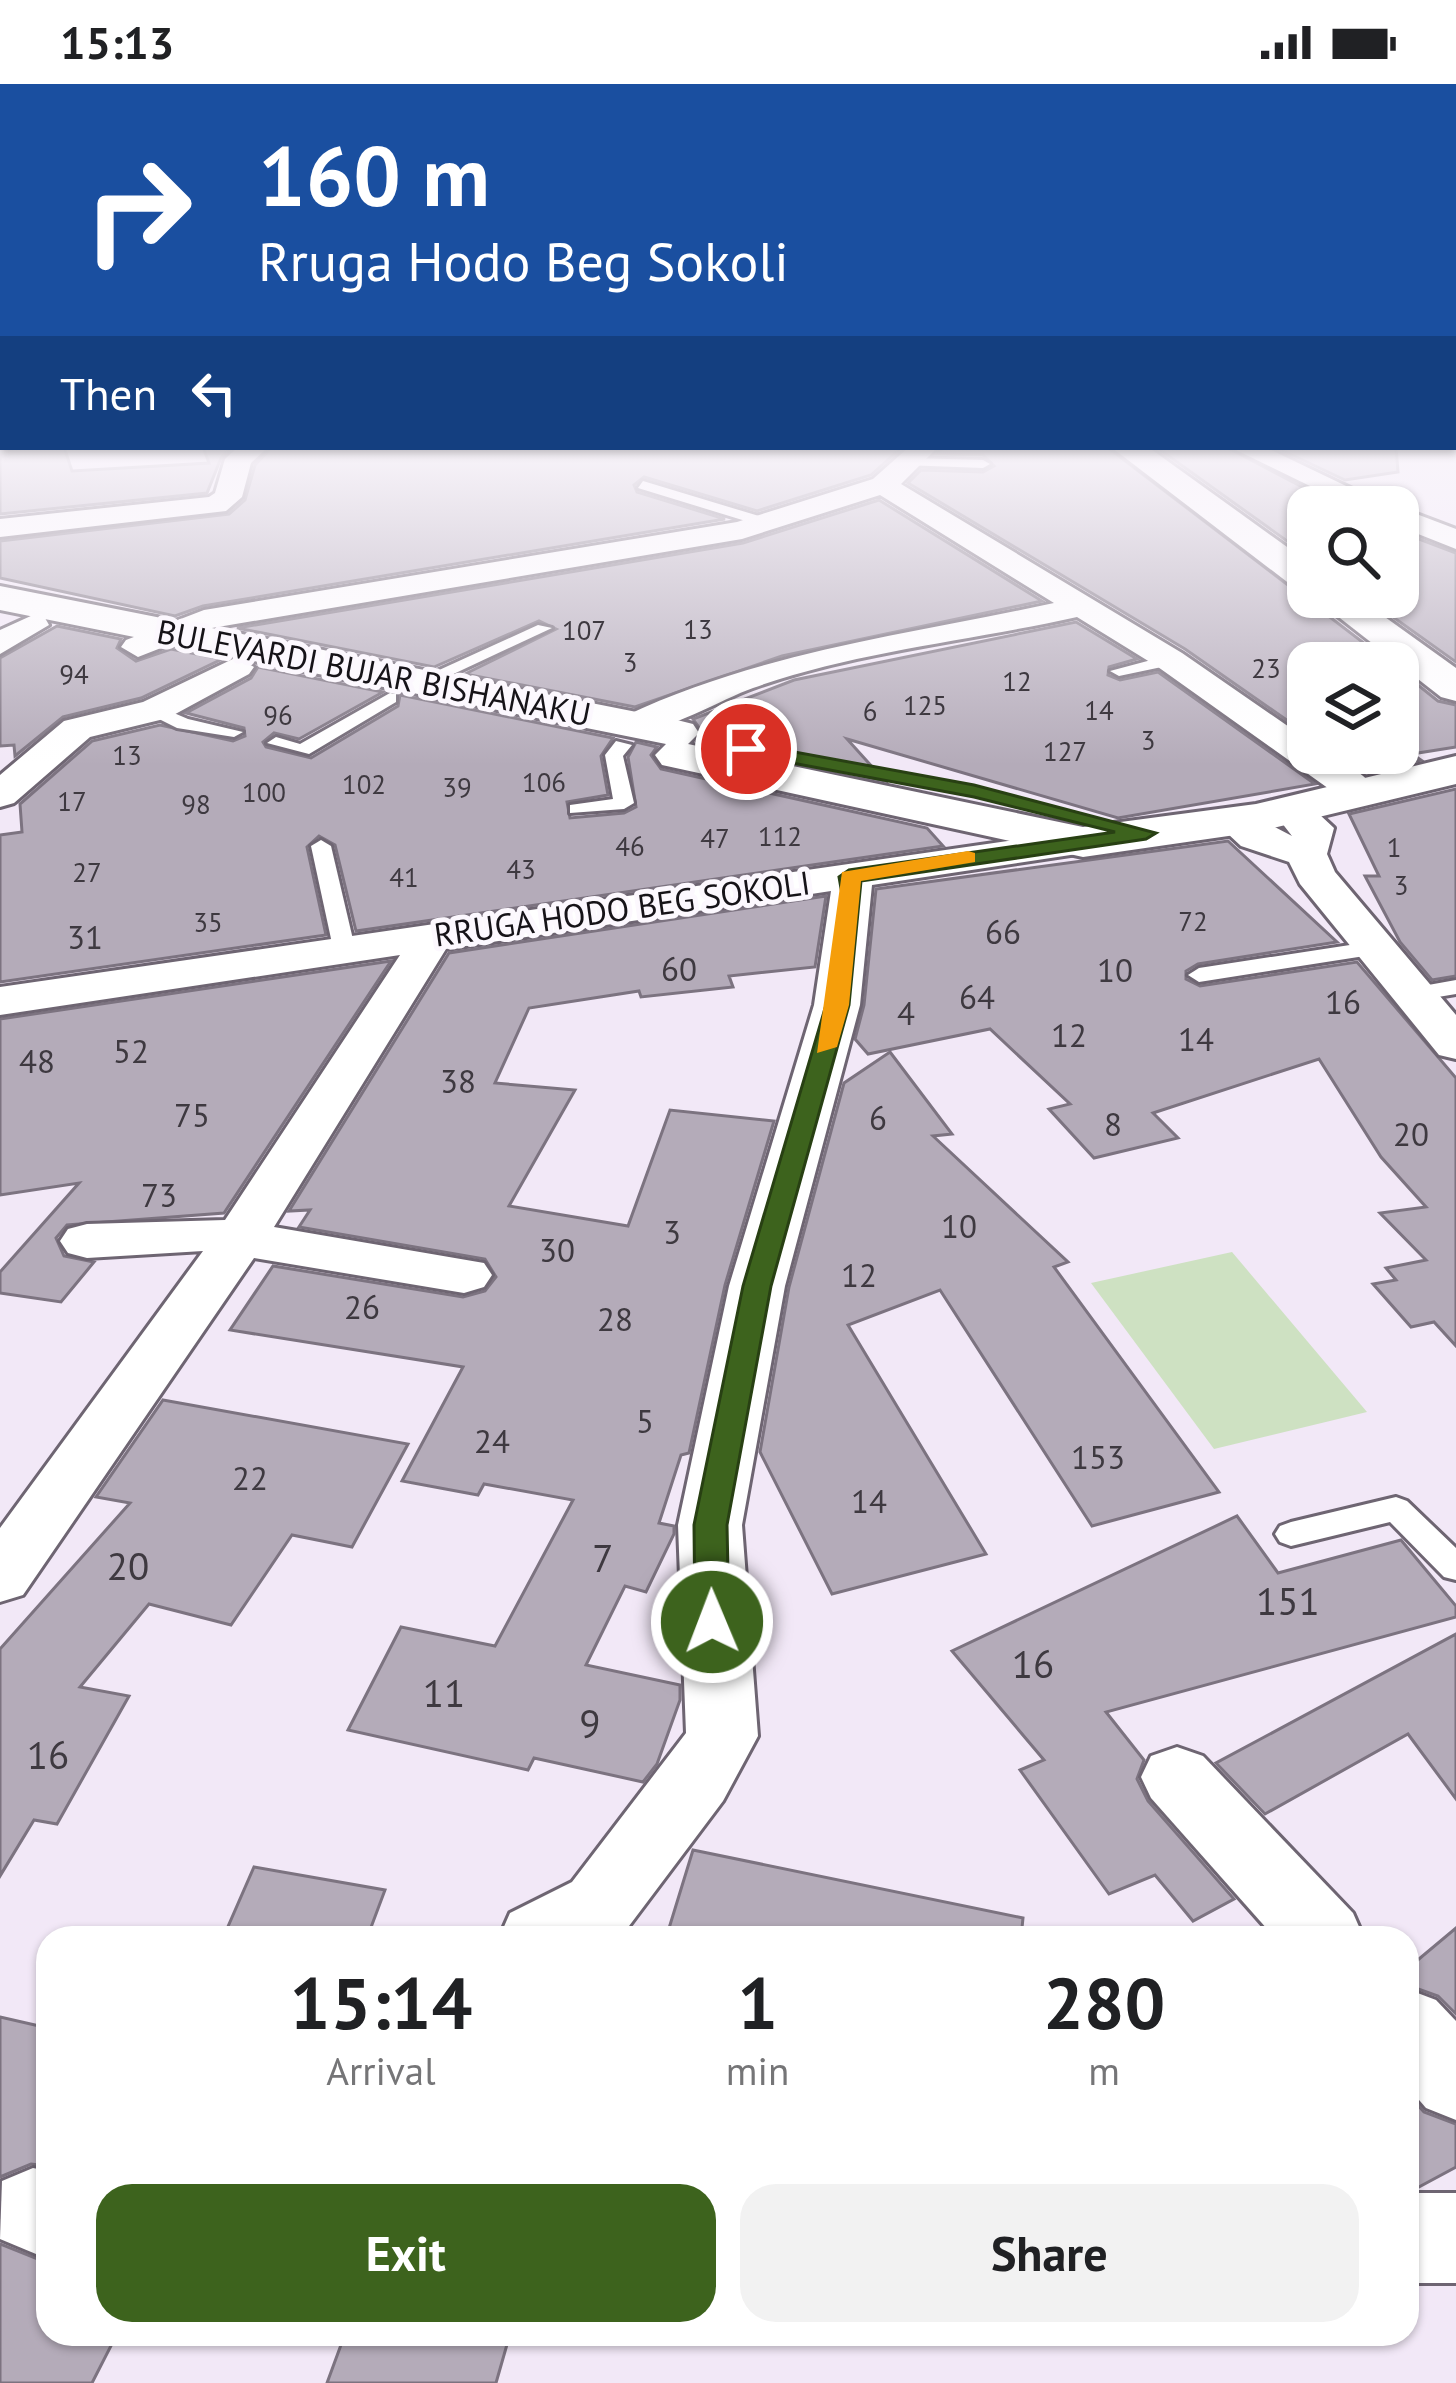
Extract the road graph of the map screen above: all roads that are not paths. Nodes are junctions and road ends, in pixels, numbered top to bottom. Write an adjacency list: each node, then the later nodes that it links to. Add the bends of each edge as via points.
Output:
1 (644, 550): 8 (street, via 334,595 204,620)
2 (992, 550): 4 (street)
3 (0, 598): 8 (main road, BULEVARDI BUJAR BISHANAKU)
4 (1085, 606): 9 (street); 16 (street, via 862,647 731,684)
5 (1361, 618): 12 (main road)
6 (544, 628): 13 (lane)
7 (11, 629): 8 (main road, BULEVARDI BUJAR BISHANAKU)
8 (155, 639): 10 (main road, BULEVARDI BUJAR BISHANAKU); 13 (main road, BULEVARDI BUJAR BISHANAKU)
9 (1170, 660): 11 (lane); 19 (street)
10 (237, 667): 13 (main road, BULEVARDI BUJAR BISHANAKU); 14 (street)
11 (1119, 670)
12 (1456, 688)
13 (407, 690): 16 (main road, BULEVARDI BUJAR BISHANAKU); 17 (lane, BULEVARDI BUJAR BISHANAKU, via 302,750)
14 (155, 710): 15 (lane); 20 (street, via 77,729)
15 (234, 733)
16 (663, 741): 21 (lane, BULEVARDI BUJAR BISHANAKU, via 614,755 624,803); 23 (main road, BULEVARDI BUJAR BISHANAKU, via 974,791); 24 (main road, BULEVARDI BUJAR BISHANAKU)
17 (276, 743)
18 (1456, 770): 19 (main road, RRUGA HODO BEG SOKOLI)
19 (1360, 793): 22 (main road, RRUGA HODO BEG SOKOLI)
20 (0, 795)
21 (577, 809)
22 (1260, 816): 23 (main road, RRUGA HODO BEG SOKOLI); 26 (street, via 1255,837); 26 (street, via 1314,828)
23 (1146, 833): 24 (main road, RRUGA HODO BEG SOKOLI)
24 (1084, 842): 27 (street, RRUGA HODO BEG SOKOLI)
25 (321, 846): 29 (lane)
26 (1307, 854): 30 (street)
27 (849, 877): 28 (street, RRUGA HODO BEG SOKOLI); 42 (street, via 837,1005 757,1286 710,1525 722,1736 599,1906)
28 (424, 935): 29 (street, RRUGA HODO BEG SOKOLI); 36 (street, via 423,954)
29 (344, 948): 33 (street, RRUGA HODO BEG SOKOLI)
30 (1376, 948): 31 (lane); 32 (street)
31 (1199, 975)
32 (1435, 990): 34 (street)
33 (0, 1001)
34 (1456, 1045)
35 (87, 1241): 36 (street, via 211,1234)
36 (240, 1241): 37 (street); 40 (street)
37 (464, 1275)
38 (1291, 1534): 39 (lane, via 1396,1509)
39 (1456, 1568)
40 (0, 1577)
41 (1177, 1777): 43 (street)
42 (561, 1926)
43 (1314, 1926)
44 (1419, 2040): 45 (street)
45 (1456, 2080)
46 (1419, 2238): 47 (street)
47 (1456, 2238)

